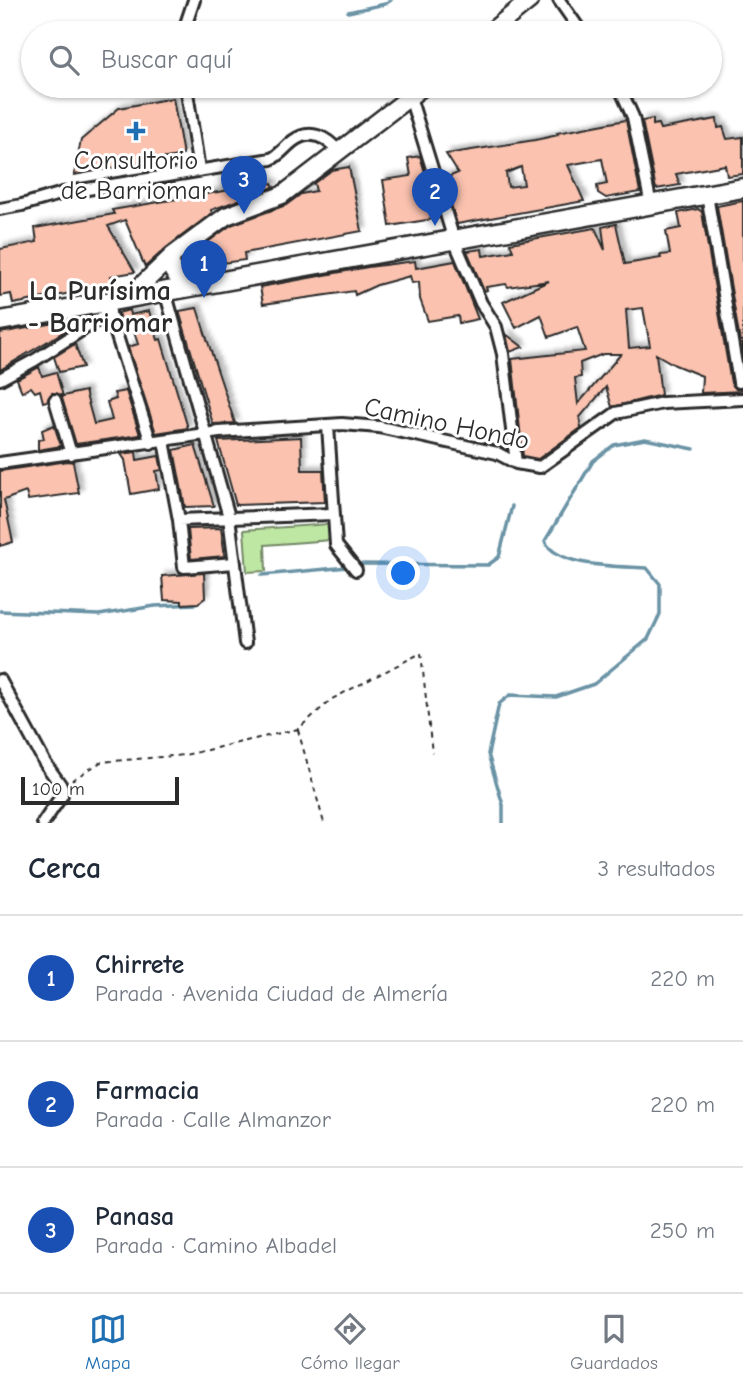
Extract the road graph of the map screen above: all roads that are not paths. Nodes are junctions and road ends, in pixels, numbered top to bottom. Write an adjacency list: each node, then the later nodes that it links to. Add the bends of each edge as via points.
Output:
1 (194, 0): 4 (street)
2 (530, 0): 5 (main road)
3 (559, 0): 6 (street)
4 (187, 21)
5 (504, 21)
6 (574, 21)
7 (188, 98): 12 (street)
8 (409, 98): 11 (main road)
9 (410, 98): 17 (street)
10 (624, 98): 15 (street, via 633,117)
11 (339, 152): 12 (street, via 326,138 305,136 271,159); 18 (main road, via 282,195 226,216)
12 (199, 170): 16 (street, via 62,192)
13 (743, 188): 14 (main road)
14 (707, 195): 15 (main road); 26 (street)
15 (651, 205): 17 (main road)
16 (0, 209)
17 (454, 240): 19 (main road); 35 (street, via 500,341)
18 (172, 256): 20 (main road, via 173,273); 22 (main road)
19 (232, 279): 20 (main road); 21 (main road, via 234,290 184,298)
20 (202, 285): 21 (main road)
21 (165, 291): 22 (main road); 30 (street)
22 (128, 298): 23 (main road)
23 (108, 307): 24 (main road); 25 (street, via 36,360); 32 (street)
24 (0, 321)
25 (0, 379)
26 (739, 382)
27 (743, 399): 35 (street, Camino Hondo, via 663,403 616,413 540,467)
28 (55, 400): 33 (street)
29 (328, 426): 30 (street, Camino Hondo); 35 (street, Camino Hondo, via 379,427 497,453); 36 (street)
30 (206, 434): 31 (street, Camino Hondo); 37 (street)
31 (164, 441): 32 (street, Camino Hondo); 38 (street)
32 (151, 443): 33 (street, Camino Hondo)
33 (71, 454): 34 (street, Camino Hondo)
34 (0, 463)
35 (516, 463)
36 (332, 514): 37 (street); 40 (street, via 336,545)
37 (229, 517): 38 (street); 39 (street)
38 (179, 520): 39 (street, via 184,567)
39 (235, 563): 41 (street)
40 (356, 570)
41 (245, 643)
42 (0, 680): 43 (street, via 62,787 62,795)
43 (43, 823)

